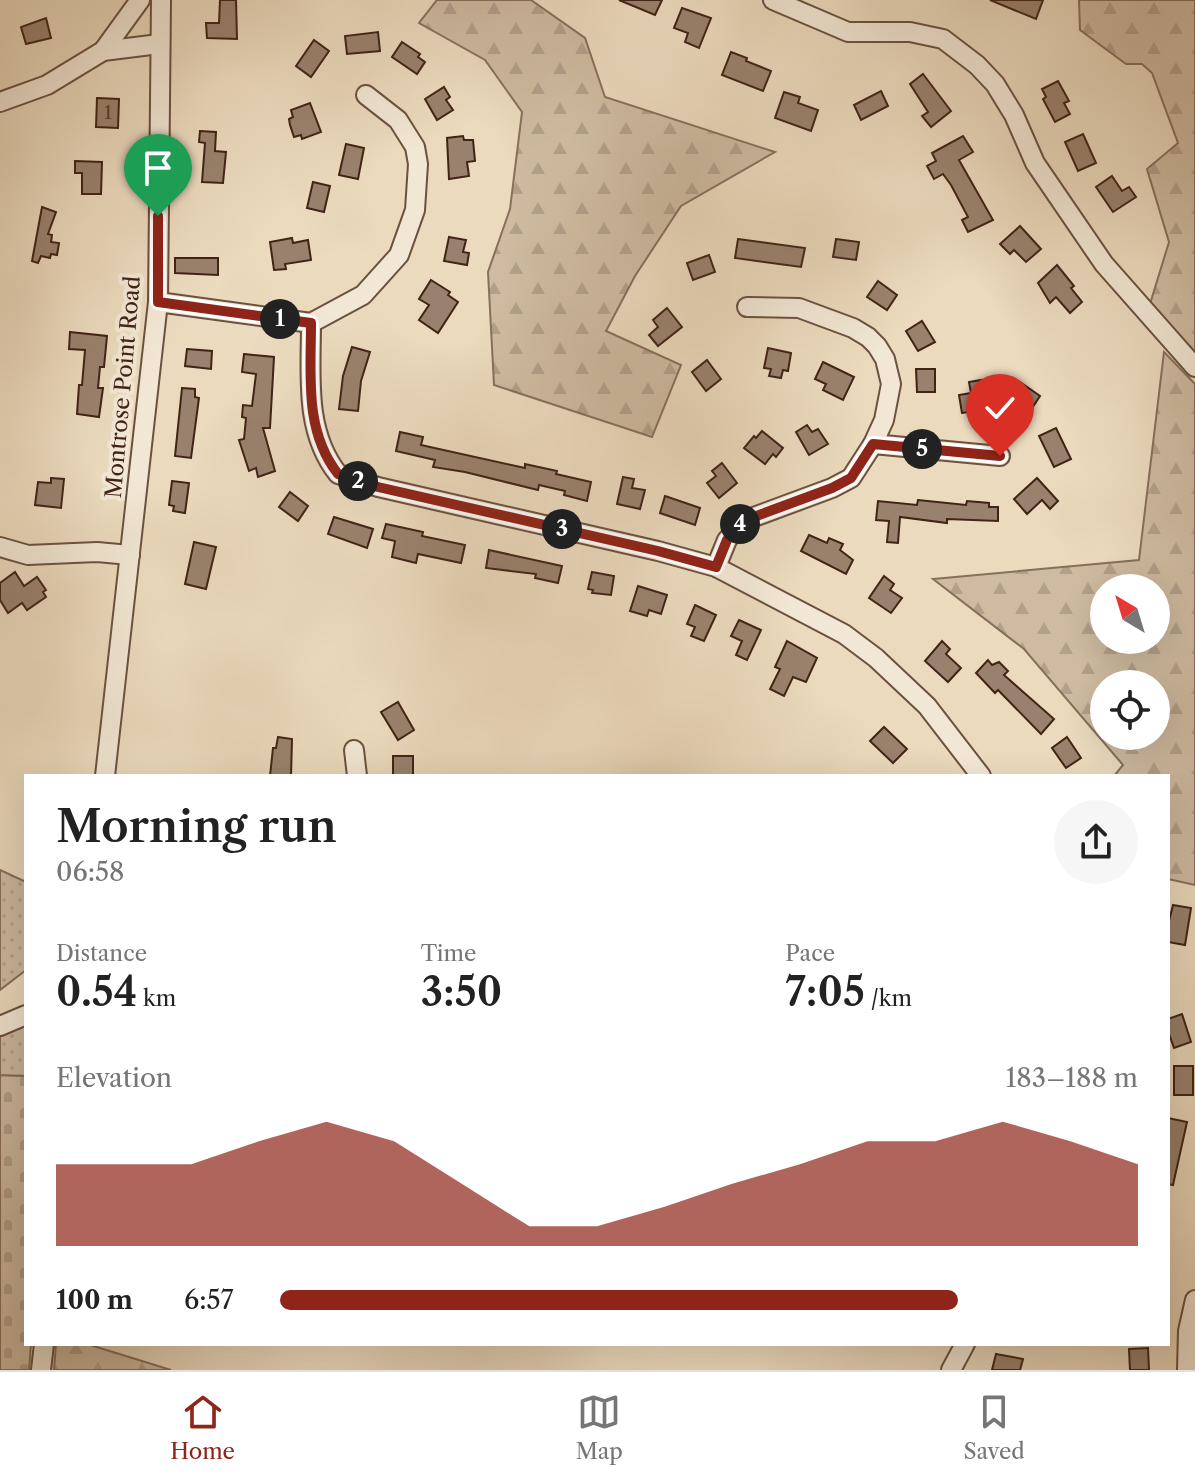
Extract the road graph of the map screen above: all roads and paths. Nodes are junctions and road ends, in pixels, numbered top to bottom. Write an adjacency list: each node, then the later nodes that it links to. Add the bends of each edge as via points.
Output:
1 (140, 0): 5 (street)
2 (161, 0): 4 (street, Montrose Point Road)
3 (773, 0): 11 (street, via 848,32 910,32 943,39 977,65 995,84 1035,163 1104,264)
4 (159, 44): 5 (street); 8 (street, Montrose Point Road)
5 (103, 51): 7 (street, via 47,85)
6 (366, 95): 10 (street, via 398,120 415,147 415,210 399,255 363,295)
7 (0, 102)
8 (158, 302): 10 (street); 15 (street, Montrose Point Road)
9 (747, 307): 12 (street, via 799,308 868,337 885,359 891,384)
10 (311, 323): 16 (street, via 311,406 320,446 338,474)
11 (1195, 367)
12 (873, 444): 13 (street); 16 (street, via 851,478 743,521 727,540)
13 (1000, 456)
14 (0, 547): 15 (street, via 28,555)
15 (130, 555): 18 (street, Montrose Point Road)
16 (716, 567): 20 (street, via 832,627 876,658 927,706)
17 (354, 750): 19 (street)
18 (105, 774)
19 (357, 774)
20 (979, 774)
21 (24, 1016): 22 (street)
22 (0, 1026)
23 (1195, 1300): 28 (street)
24 (44, 1346): 26 (street)
25 (964, 1346): 27 (street)
26 (41, 1370)
27 (951, 1370)
28 (1187, 1370)

